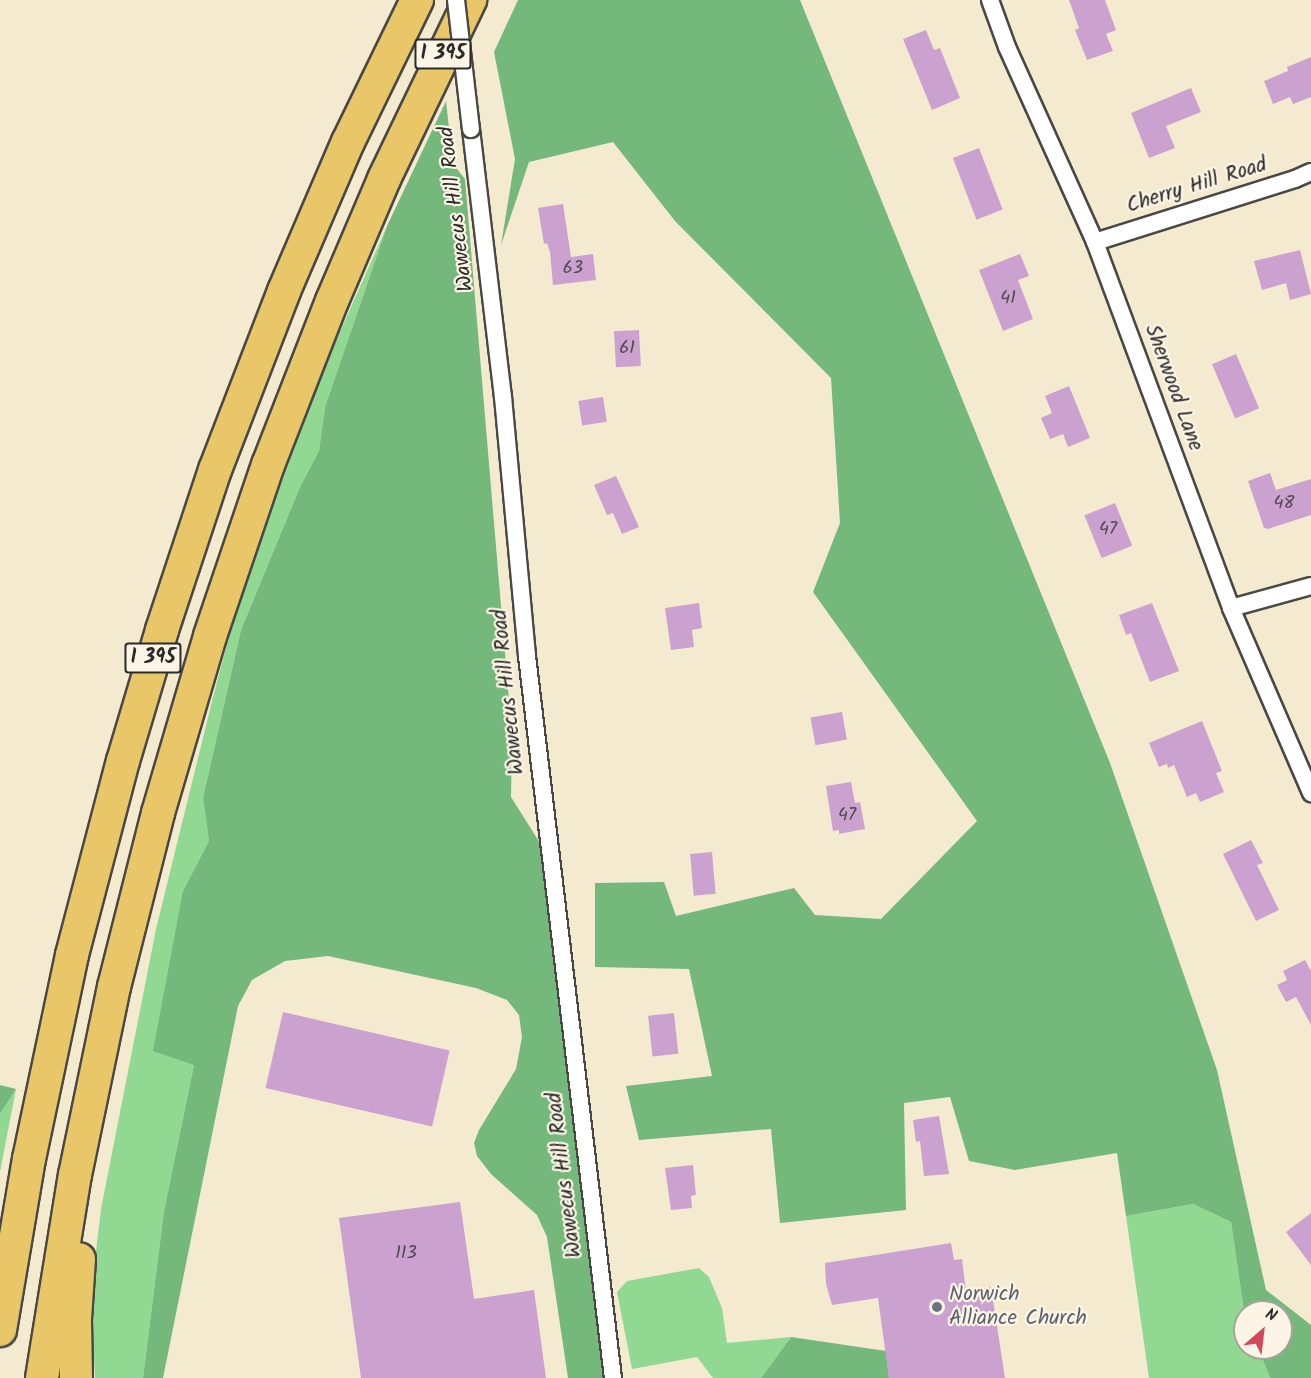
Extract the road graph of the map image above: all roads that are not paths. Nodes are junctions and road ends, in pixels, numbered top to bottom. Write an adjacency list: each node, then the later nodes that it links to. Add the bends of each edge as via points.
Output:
1 (417, 0): 11 (highway, I 395, via 348,142 292,272 219,460 168,609 72,955 31,1149)
2 (456, 0): 14 (street, Wawecus Hill Road, bridge, via 503,397 527,656)
3 (470, 0): 10 (highway, I 395, via 357,241 294,394 244,532 148,850)
4 (990, 0): 6 (street, Sherwood Lane, via 1007,47)
5 (1311, 172): 6 (street, Cherry Hill Road)
6 (1095, 242): 8 (street, Sherwood Lane)
7 (1311, 586): 8 (street)
8 (1231, 608): 9 (street, Sherwood Lane)
9 (1311, 793)
10 (84, 1130): 12 (highway, I 395); 13 (highway, via 87,1176 76,1296)
11 (0, 1330)
12 (42, 1378)
13 (76, 1378)
14 (613, 1378)

